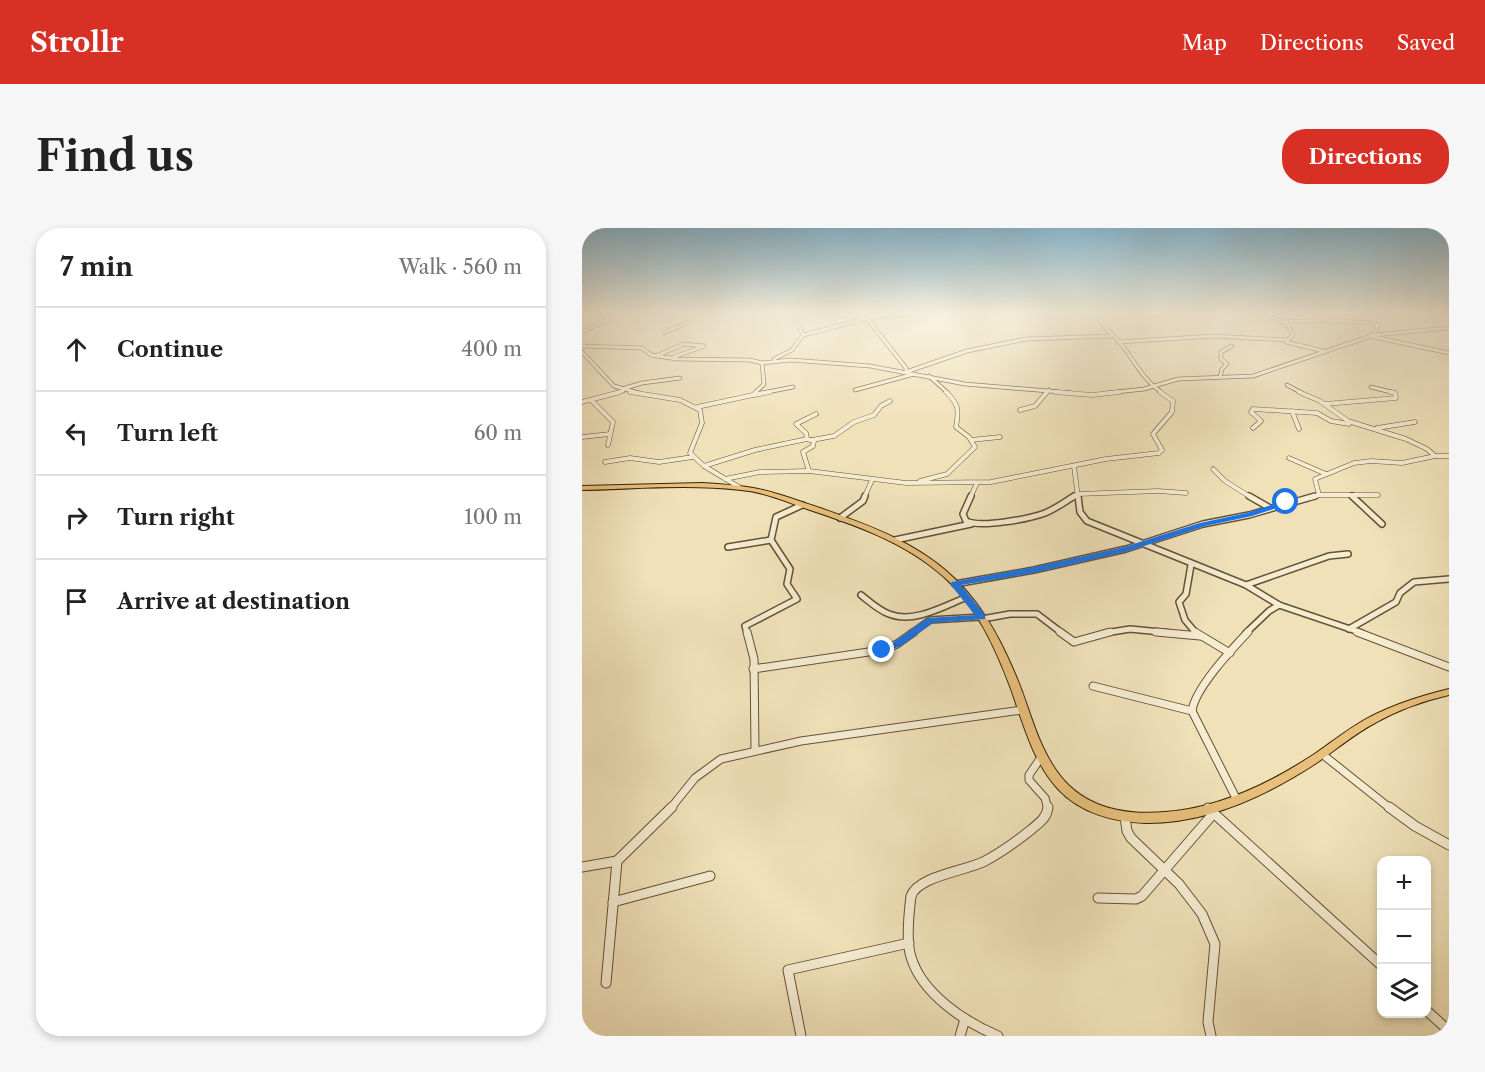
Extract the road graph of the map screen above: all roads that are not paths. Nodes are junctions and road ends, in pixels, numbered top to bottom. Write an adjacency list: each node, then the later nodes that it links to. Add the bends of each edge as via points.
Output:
1 (645, 350): 15 (street)
2 (672, 350): 15 (street)
3 (694, 350): 16 (street)
4 (793, 350): 17 (street)
5 (892, 350): 19 (street)
6 (973, 350): 19 (street)
7 (1124, 350): 25 (street)
8 (1225, 350): 22 (street, via 1221,359 1227,364)
9 (1320, 350): 12 (street)
10 (1330, 350): 12 (street)
11 (1434, 350): 14 (street)
12 (1326, 351): 22 (street, via 1260,375)
13 (582, 352): 28 (street, via 614,385)
14 (1449, 353)
15 (656, 357): 16 (street)
16 (670, 359): 18 (street)
17 (770, 361): 18 (street); 19 (street, via 870,366)
18 (762, 363): 31 (street, via 765,379)
19 (906, 372): 20 (street)
20 (917, 374): 21 (street); 29 (street)
21 (929, 376): 30 (street, via 965,384); 49 (street, via 955,400 959,408 956,427)
22 (1220, 377): 25 (street, via 1179,379)
23 (680, 378): 28 (street, via 642,383)
24 (1287, 385): 35 (street)
25 (1154, 386): 30 (street, via 1099,395); 57 (street, via 1173,401 1172,412 1153,434 1162,450 1159,453)
26 (793, 387): 31 (street)
27 (1371, 387): 35 (street, via 1395,393 1396,398)
28 (624, 390): 32 (street); 36 (street, via 686,401)
29 (855, 390)
30 (1049, 390): 37 (street, via 1035,406)
31 (753, 395): 36 (street)
32 (591, 400): 34 (street); 45 (street, via 613,422)
33 (890, 401): 48 (street, via 874,415 854,422 834,436)
34 (582, 402)
35 (1325, 404): 41 (street)
36 (697, 407): 53 (street, via 703,416 691,447)
37 (1020, 410)
38 (1292, 411): 41 (street, via 1317,413 1334,422); 42 (street, via 1250,410 1261,421); 44 (street)
39 (816, 414): 48 (street, via 796,424)
40 (1415, 422): 43 (street)
41 (1356, 424): 43 (street)
42 (1253, 428)
43 (1373, 428): 51 (street)
44 (1299, 429)
45 (610, 434): 46 (street); 50 (street)
46 (582, 437)
47 (1000, 437): 49 (street)
48 (809, 440): 56 (street, via 755,450); 59 (street, via 814,441 813,446 803,452)
49 (971, 440): 63 (street, via 975,447 947,474)
50 (609, 444)
51 (1435, 456): 52 (street); 60 (street, via 1402,463 1364,462)
52 (1449, 456)
53 (693, 457): 55 (street, via 666,462 630,458); 56 (street)
54 (1289, 458): 60 (street)
55 (605, 462)
56 (704, 466): 61 (street)
57 (1074, 466): 64 (street); 68 (street)
58 (1213, 469): 73 (street, via 1223,482)
59 (809, 471): 61 (street, via 760,472); 62 (street)
60 (1326, 474): 69 (street, via 1313,481)
61 (725, 479): 65 (street)
62 (872, 480): 63 (street); 74 (street, via 863,501)
63 (906, 483): 64 (street)
64 (977, 483): 75 (street, via 963,514)
65 (739, 488): 66 (main road); 72 (main road)
66 (582, 489)
67 (1186, 493): 68 (street)
68 (1078, 494): 75 (street, via 1045,513); 79 (street, via 1082,516 1087,521)
69 (1318, 495): 70 (street); 73 (street)
70 (1350, 495): 71 (street); 76 (street)
71 (1378, 495)
72 (802, 505): 74 (main road); 77 (street, via 776,517)
73 (1270, 508): 79 (street, via 1203,524)
74 (840, 518): 78 (main road)
75 (972, 524): 78 (street)
76 (1382, 524)
77 (771, 540): 80 (street); 94 (street, via 790,569 788,584 797,599 745,626)
78 (895, 540): 84 (main road)
79 (1144, 544): 82 (street); 84 (street)
80 (728, 547)
81 (1348, 554): 85 (street, via 1329,556)
82 (1191, 565): 85 (street); 91 (street, via 1186,594 1179,602 1180,612)
83 (1449, 579): 90 (street, via 1414,582 1400,593 1396,602)
84 (955, 584): 87 (main road)
85 (1246, 585): 88 (street)
86 (861, 595): 87 (street, via 897,616 926,612)
87 (967, 597): 89 (main road)
88 (1279, 605): 90 (street); 92 (street, via 1262,617)
89 (982, 618): 91 (street, via 1037,614 1074,642 1130,629); 94 (street, via 930,620 882,650); 97 (main road, via 1004,659)
90 (1349, 629): 93 (street)
91 (1200, 636): 92 (street)
92 (1230, 653): 98 (street, via 1205,684)
93 (1449, 668)
94 (753, 669): 99 (street)
95 (1093, 686): 98 (street)
96 (1449, 692): 100 (main road, via 1388,712)
97 (1022, 710): 99 (street); 101 (main road)
98 (1192, 711): 102 (street)
99 (755, 750): 106 (street, via 721,759 695,778)
100 (1322, 754): 102 (main road, via 1285,778); 105 (street, via 1410,822)
101 (1041, 756): 104 (main road, via 1068,792 1086,805); 112 (street, via 1029,780 1046,800 1047,815 997,855 915,888 911,895)
102 (1237, 800): 103 (main road)
103 (1210, 811): 104 (main road); 108 (street); 113 (street)
104 (1125, 817): 108 (street, via 1131,838)
105 (1449, 845)
106 (617, 861): 107 (street); 111 (street)
107 (582, 867)
108 (1164, 870): 110 (street, via 1136,899); 121 (street, via 1202,914 1215,944 1208,1022)
109 (710, 876): 111 (street)
110 (1098, 898)
111 (614, 902): 114 (street)
112 (909, 943): 116 (street, via 919,975); 118 (street, via 789,970)
113 (1380, 964)
114 (606, 983)
115 (1431, 1015): 117 (street)
116 (965, 1019): 119 (street); 120 (street)
117 (1449, 1031)
118 (801, 1036)
119 (960, 1036)
120 (998, 1036)
121 (1211, 1036)

